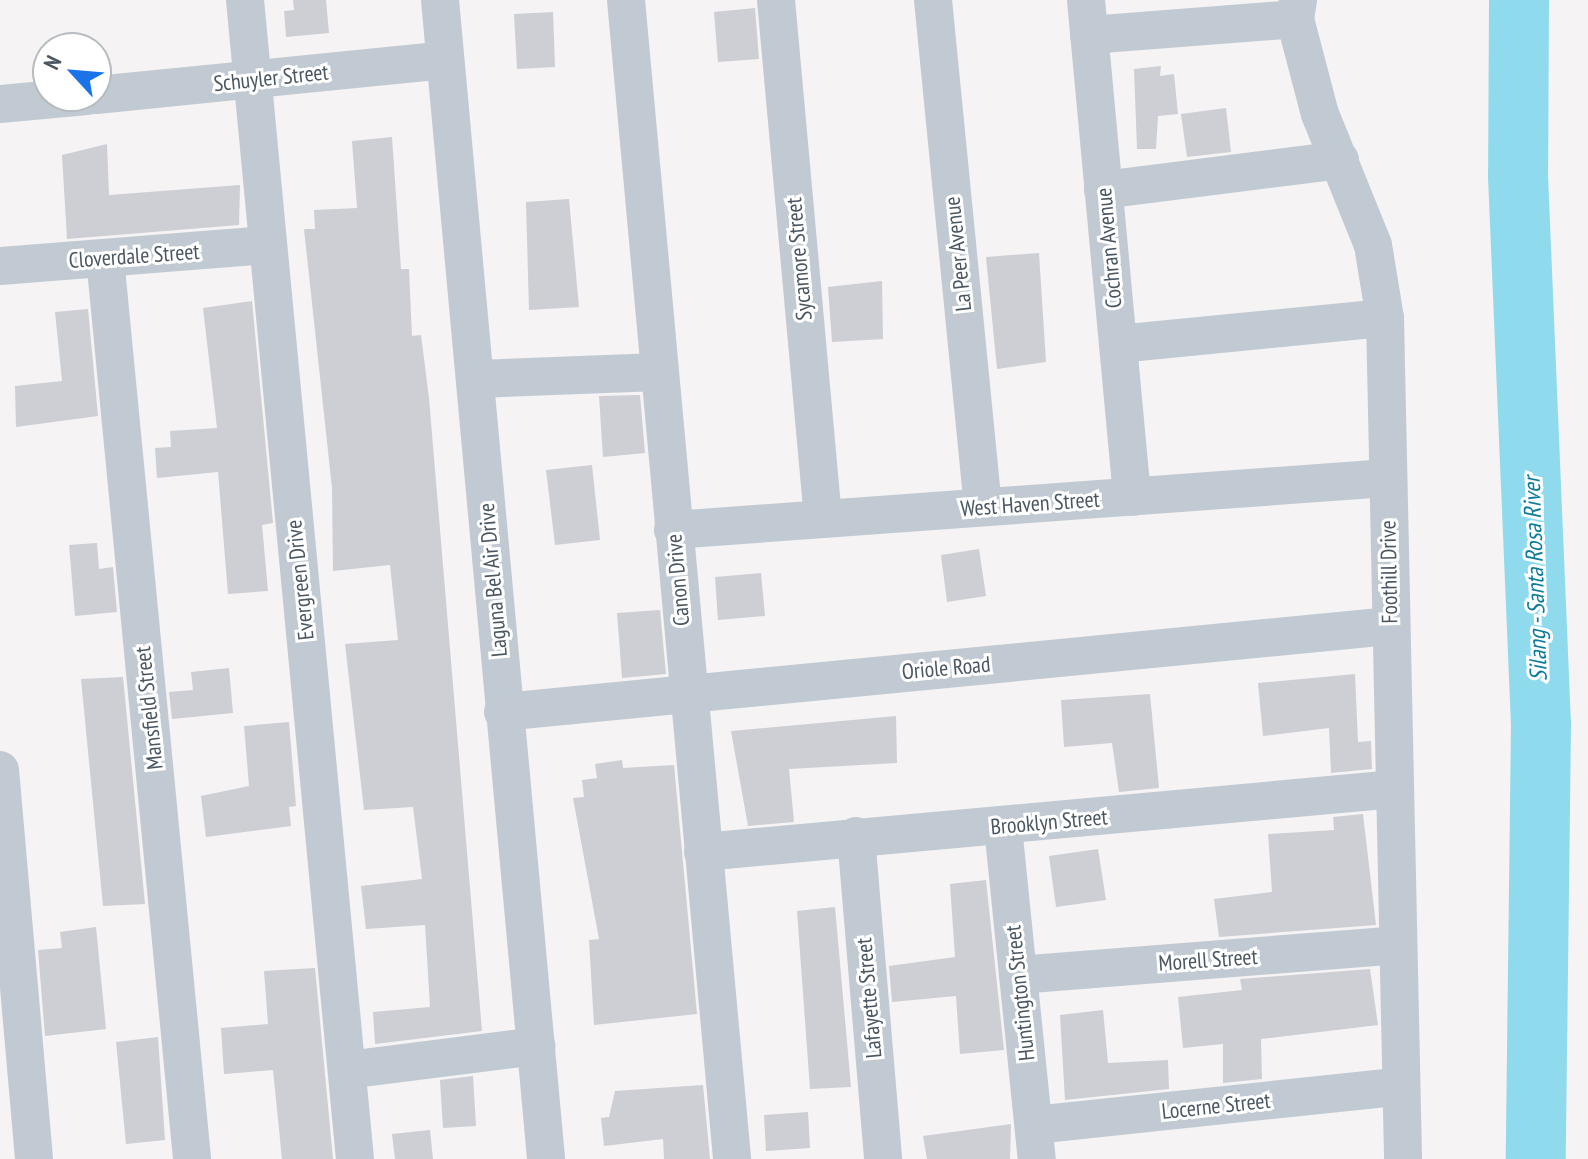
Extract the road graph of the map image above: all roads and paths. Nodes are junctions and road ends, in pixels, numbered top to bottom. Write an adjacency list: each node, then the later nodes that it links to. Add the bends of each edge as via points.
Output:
1 (245, 0): 9 (street, Evergreen Drive)
2 (440, 0): 8 (street, Laguna Bel Air Drive)
3 (626, 0): 20 (street, Canon Drive)
4 (776, 0): 25 (street, Sycamore Street)
5 (933, 0): 24 (street, La Peer Avenue)
6 (1296, 9): 7 (street); 13 (street, Foothill Drive)
7 (1088, 18): 14 (street, Cochran Avenue)
8 (445, 60): 9 (street, Schuyler Street); 21 (street, Laguna Bel Air Drive)
9 (251, 80): 10 (street, Schuyler Street); 15 (street, Evergreen Drive)
10 (112, 93)
11 (32, 101): 12 (street)
12 (0, 104)
13 (1340, 160): 14 (street); 18 (street, Foothill Drive, via 1373,245)
14 (1103, 190): 19 (street, Cochran Avenue)
15 (267, 245): 16 (street, Cloverdale Street); 38 (street, Evergreen Drive)
16 (105, 258): 17 (street, Cloverdale Street); 42 (street, Mansfield Street)
17 (0, 266)
18 (1385, 318): 19 (street); 22 (street, Foothill Drive)
19 (1118, 344): 23 (street, Cochran Avenue)
20 (659, 372): 21 (street); 26 (street, Canon Drive)
21 (477, 379): 29 (street, Laguna Bel Air Drive)
22 (1387, 478): 23 (street, West Haven Street); 27 (street, Foothill Drive)
23 (1132, 497): 24 (street, West Haven Street)
24 (983, 507): 25 (street, West Haven Street)
25 (823, 518): 26 (street, West Haven Street)
26 (673, 530): 28 (street, Canon Drive)
27 (1389, 626): 28 (street, Oriole Road); 31 (street, Foothill Drive)
28 (688, 693): 29 (street, Oriole Road); 34 (street, Canon Drive)
29 (503, 712): 37 (street, Laguna Bel Air Drive)
30 (0, 770): 41 (street)
31 (1395, 789): 32 (street, Brooklyn Street); 35 (street, Foothill Drive)
32 (1003, 827): 33 (street, Brooklyn Street); 36 (street, Huntington Street)
33 (856, 836): 34 (street, Brooklyn Street); 46 (street, Lafayette Street)
34 (703, 852): 45 (street, Canon Drive)
35 (1397, 945): 36 (street, Morell Street); 39 (street, Foothill Drive)
36 (1018, 975): 40 (street, Huntington Street)
37 (536, 1046): 38 (street); 44 (street, Laguna Bel Air Drive)
38 (347, 1070): 43 (street, Evergreen Drive)
39 (1398, 1087): 40 (street, Locerne Street); 47 (street, Foothill Drive)
40 (1036, 1142)
41 (34, 1159)
42 (192, 1159)
43 (355, 1159)
44 (546, 1159)
45 (732, 1159)
46 (883, 1159)
47 (1403, 1159)

